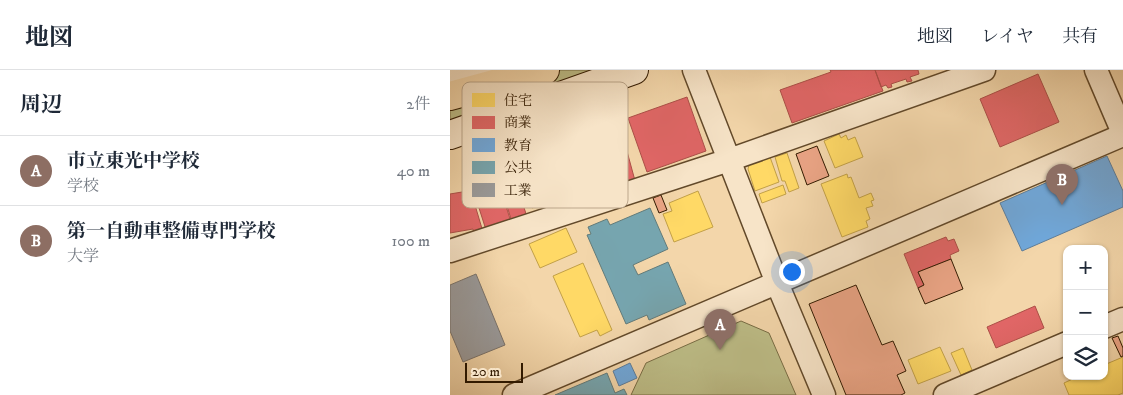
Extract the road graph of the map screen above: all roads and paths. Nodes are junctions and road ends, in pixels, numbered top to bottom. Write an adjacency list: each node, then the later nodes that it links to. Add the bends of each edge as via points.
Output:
1 (487, 70): 11 (street)
2 (536, 70): 8 (highway)
3 (545, 70): 9 (highway)
4 (634, 70): 10 (street)
5 (694, 70): 15 (street)
6 (984, 70): 15 (street)
7 (1096, 70): 13 (street)
8 (495, 82)
9 (499, 82)
10 (600, 82)
11 (450, 84)
12 (462, 131): 14 (street)
13 (1123, 134): 19 (street)
14 (450, 135)
15 (729, 160): 16 (street); 19 (street)
16 (628, 193)
17 (582, 208): 18 (street)
18 (450, 251)
19 (777, 283): 23 (street); 24 (street)
20 (1123, 319): 21 (street)
21 (1108, 325)
22 (1063, 345): 25 (street)
23 (514, 395)
24 (824, 395)
25 (944, 395)

